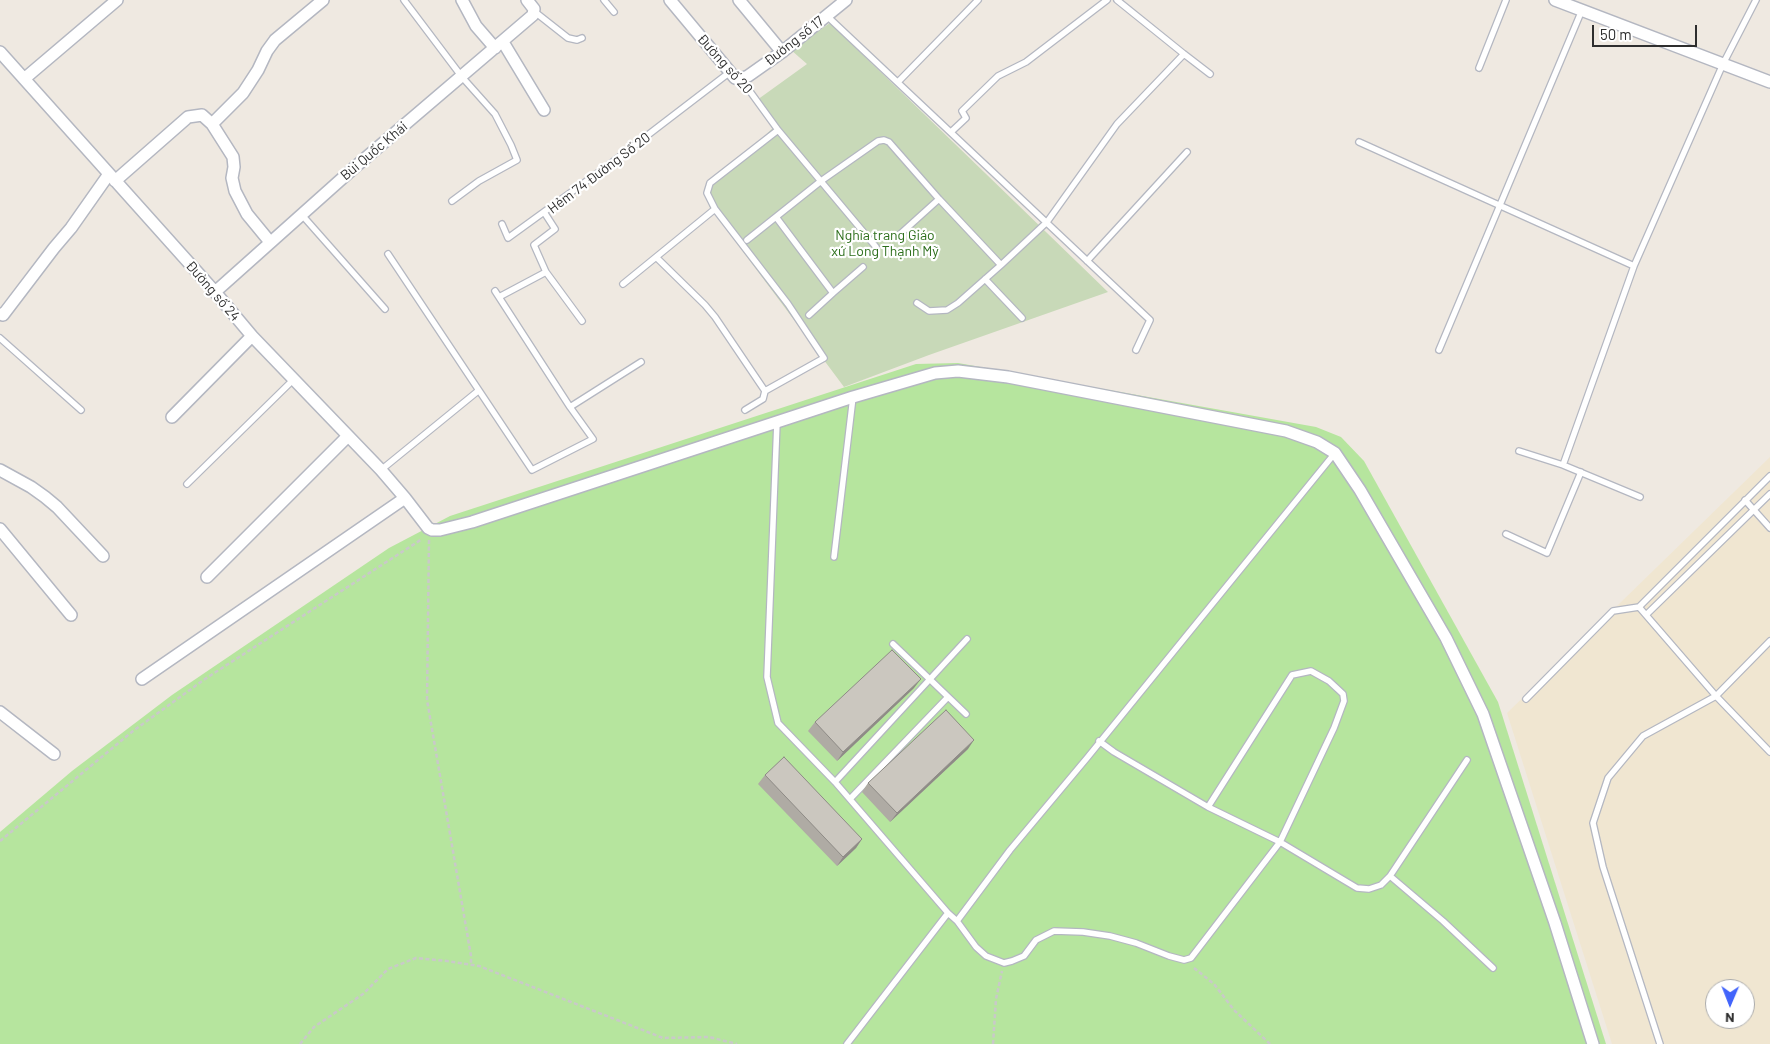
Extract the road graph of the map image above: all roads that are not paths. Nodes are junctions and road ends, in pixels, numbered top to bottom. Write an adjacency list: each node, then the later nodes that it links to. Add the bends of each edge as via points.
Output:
1 (117, 0): 30 (street)
2 (323, 0): 35 (street, via 275,40 243,93)
3 (404, 0): 29 (lane)
4 (462, 0): 21 (street, via 476,26)
5 (527, 0): 17 (street)
6 (604, 0): 18 (lane)
7 (670, 0): 27 (street, Đường số 20)
8 (739, 0): 23 (street)
9 (846, 0): 19 (street, Đường số 17)
10 (978, 0): 32 (lane)
11 (1107, 0): 37 (lane, via 1026,62 998,76 962,111 966,118)
12 (1117, 0): 24 (lane)
13 (1506, 0): 26 (lane)
14 (1554, 0): 16 (street)
15 (1756, 0): 25 (lane)
16 (1582, 10): 25 (street); 44 (lane)
17 (535, 12): 20 (lane, via 568,38); 21 (street, Bùi Quốc Khái)
18 (614, 12)
19 (827, 16): 23 (street, Đường số 17); 32 (lane)
20 (582, 38)
21 (499, 45): 29 (street, Bùi Quốc Khái); 34 (street)
22 (0, 52): 30 (street, Đường số 24)
23 (782, 52): 31 (street, Đường số 17)
24 (1184, 54): 28 (lane); 49 (lane, via 1117,124)
25 (1723, 64): 33 (street); 59 (lane)
26 (1479, 68)
27 (730, 72): 31 (street, Đường số 20); 46 (lane, Hẻm 74 Đường Số 20)
28 (1210, 74)
29 (462, 77): 43 (lane, via 495,114 517,160 479,181); 47 (street, Bùi Quốc Khái)
30 (24, 79): 40 (street, Đường số 24)
31 (740, 79): 36 (lane, Đường số 20)
32 (898, 82): 37 (lane)
33 (1770, 82)
34 (544, 110)
35 (212, 124): 40 (street, via 202,115 188,118); 53 (street, via 233,157 235,191 247,214)
36 (778, 130): 41 (lane, Đường số 20); 45 (lane, via 710,183 707,193)
37 (952, 132): 49 (lane)
38 (1359, 142): 44 (lane)
39 (1187, 152): 57 (lane)
40 (112, 178): 65 (street, Đường số 24); 71 (street)
41 (821, 181): 42 (lane, via 884,140); 48 (lane); 54 (lane, Đường số 20)
42 (939, 199): 51 (lane); 58 (lane)
43 (452, 201)
44 (1500, 207): 59 (lane); 77 (lane)
45 (715, 209): 56 (lane); 81 (lane, via 788,304 824,358)
46 (544, 212): 50 (lane, via 508,238); 61 (lane, Hẻm 74 Đường Số 20, via 555,229 534,245)
47 (302, 214): 53 (street, Bùi Quốc Khái); 69 (lane)
48 (776, 217): 52 (lane); 66 (lane)
49 (1047, 222): 57 (lane); 58 (lane)
50 (502, 224)
51 (898, 236)
52 (747, 240)
53 (270, 242): 65 (street, Bùi Quốc Khái)
54 (876, 247)
55 (388, 254): 80 (lane)
56 (657, 258): 63 (lane); 81 (lane, via 715,317)
57 (1087, 261): 76 (lane, via 1150,320)
58 (1001, 266): 62 (lane)
59 (1634, 266): 91 (lane)
60 (863, 267): 66 (lane)
61 (546, 272): 67 (lane); 73 (lane)
62 (985, 279): 68 (lane, via 947,310 929,311); 72 (lane)
63 (622, 284)
64 (495, 291): 67 (lane)
65 (215, 292): 74 (street, Đường số 24)
66 (833, 293): 70 (lane)
67 (499, 297): 83 (lane)
68 (917, 302)
69 (385, 309)
70 (809, 315)
71 (1, 317)
72 (1022, 318)
73 (582, 321)
74 (252, 336): 79 (street, Đường số 24); 86 (street)
75 (0, 338): 84 (lane)
76 (1136, 350)
77 (1439, 350)
78 (641, 362): 83 (lane)
79 (293, 380): 88 (street, Đường số 24); 96 (lane)
80 (478, 391): 83 (lane, via 532,470 593,439); 93 (lane)
81 (765, 391): 85 (lane, via 763,399)
82 (853, 397): 87 (street); 90 (street, via 935,373 958,372 1008,378 1286,431 1317,442); 106 (lane)
83 (570, 407)
84 (81, 410)
85 (745, 410)
86 (172, 417)
87 (777, 422): 99 (street, Đường số 24, via 440,530 428,528); 125 (lane, via 766,677 778,722)
88 (348, 436): 93 (street, Đường số 24); 107 (street)
89 (1520, 451): 91 (lane)
90 (1335, 453): 121 (lane); 134 (street, via 1446,638 1483,714 1556,923)
91 (1564, 465): 94 (lane)
92 (0, 470): 105 (street, via 31,487 57,507)
93 (381, 470): 99 (street, Đường số 24)
94 (1581, 472): 98 (lane); 104 (lane, via 1547,553)
95 (1770, 476): 100 (lane)
96 (187, 484)
97 (1770, 494): 101 (lane)
98 (1640, 497)
99 (405, 498): 114 (street)
100 (1745, 500): 101 (lane); 108 (lane)
101 (1753, 511): 102 (lane); 110 (lane)
102 (1770, 528)
103 (0, 529): 109 (street)
104 (1506, 534)
105 (103, 556)
106 (834, 557)
107 (207, 577)
108 (1639, 606): 110 (lane); 118 (lane, via 1613,611)
109 (71, 615)
110 (1646, 615): 116 (lane)
111 (967, 639): 115 (lane)
112 (1770, 641): 116 (lane)
113 (893, 644): 115 (lane)
114 (142, 678)
115 (929, 680): 117 (lane); 125 (lane)
116 (1716, 696): 122 (lane); 135 (lane, via 1643,736 1608,778 1593,823 1602,867)
117 (948, 697): 120 (lane); 126 (lane)
118 (1526, 699)
119 (0, 712): 123 (street)
120 (966, 714)
121 (1099, 741): 127 (lane); 131 (lane)
122 (1770, 752)
123 (54, 754)
124 (1467, 760): 129 (lane)
125 (835, 782): 126 (lane)
126 (850, 799): 130 (lane)
127 (1208, 807): 128 (lane); 128 (lane, via 1292,675 1311,671 1329,681 1343,694 1344,701)
128 (1280, 842): 129 (lane, via 1357,888 1369,889); 131 (lane, via 1202,946 1191,958 1184,960 1110,936 1054,931 1036,940 1024,956 1004,963 986,956)
129 (1390, 876): 132 (lane)
130 (948, 913): 131 (lane); 133 (lane)
131 (956, 920)
132 (1493, 968)
133 (847, 1044)
134 (1593, 1044)
135 (1660, 1044)

